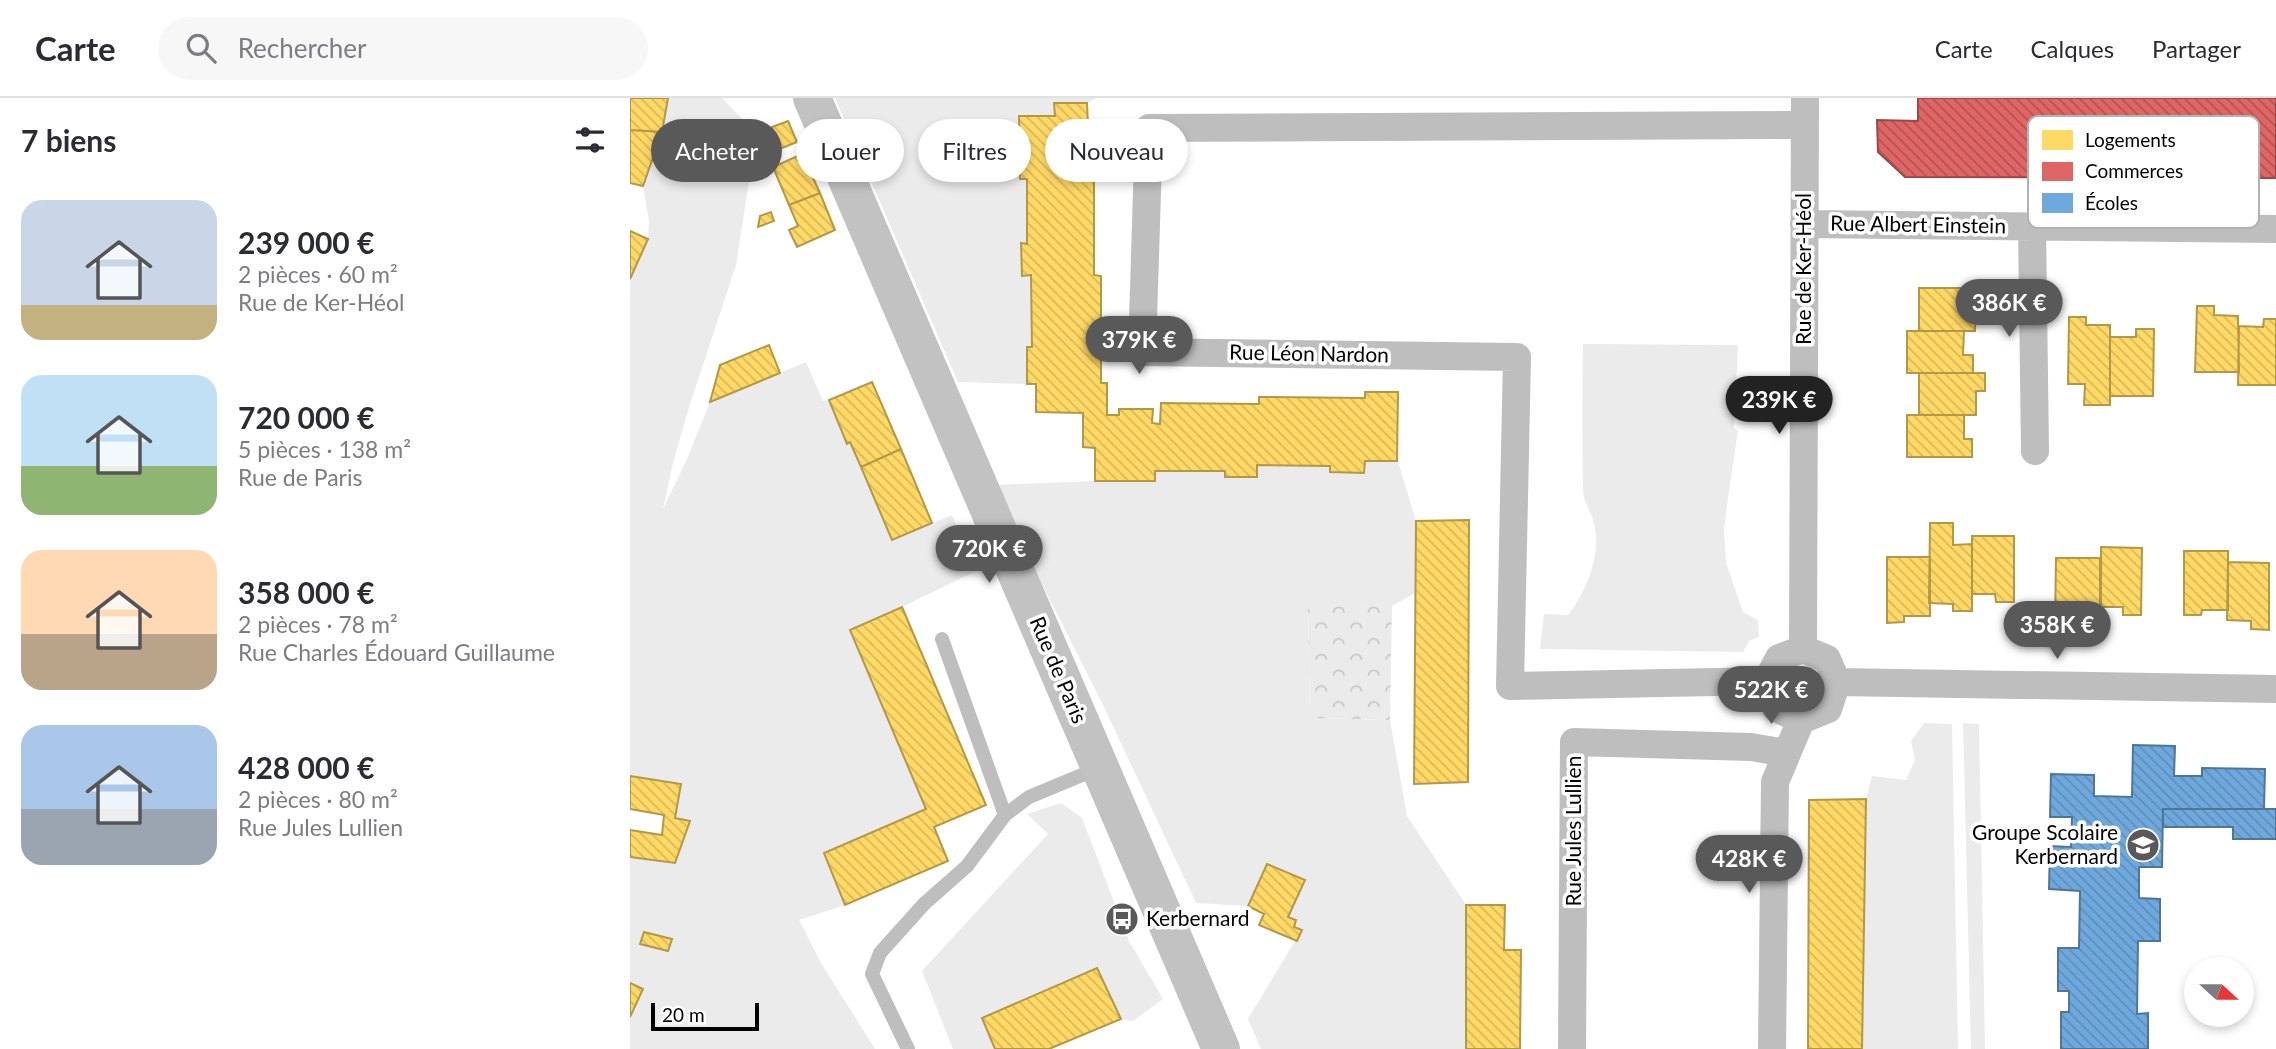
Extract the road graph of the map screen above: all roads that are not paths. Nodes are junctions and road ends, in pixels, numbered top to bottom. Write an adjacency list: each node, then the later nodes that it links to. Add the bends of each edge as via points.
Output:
1 (812, 98): 16 (main road, Rue de Paris)
2 (1805, 111): 3 (street, Rue de Ker-Héol); 11 (street, Rue Léon Nardon, via 1149,128 1143,352 1517,357 1510,686)
3 (1804, 224): 4 (street, Rue Albert Einstein); 10 (street, Rue de Ker-Héol)
4 (2028, 226)
5 (2032, 228): 8 (street, Rue Albert Einstein)
6 (2195, 228): 7 (street, Rue Albert Einstein)
7 (2276, 229)
8 (2035, 451)
9 (942, 639): 17 (lane)
10 (1802, 649): 11 (street, via 1779,658); 12 (street, via 1827,659)
11 (1767, 681): 14 (street, via 1776,708)
12 (1837, 682): 13 (street); 14 (street, via 1828,709)
13 (2276, 689)
14 (1801, 720): 15 (street)
15 (1786, 753): 20 (street, Rue Jules Lullien, via 1751,747 1574,742); 21 (street, via 1775,782)
16 (1100, 768): 17 (lane, via 1029,797); 19 (main road, Rue de Paris)
17 (1005, 815): 18 (lane, via 967,866 924,904 880,953 872,974)
18 (908, 1049)
19 (1221, 1049)
20 (1573, 1049)
21 (1772, 1049)

